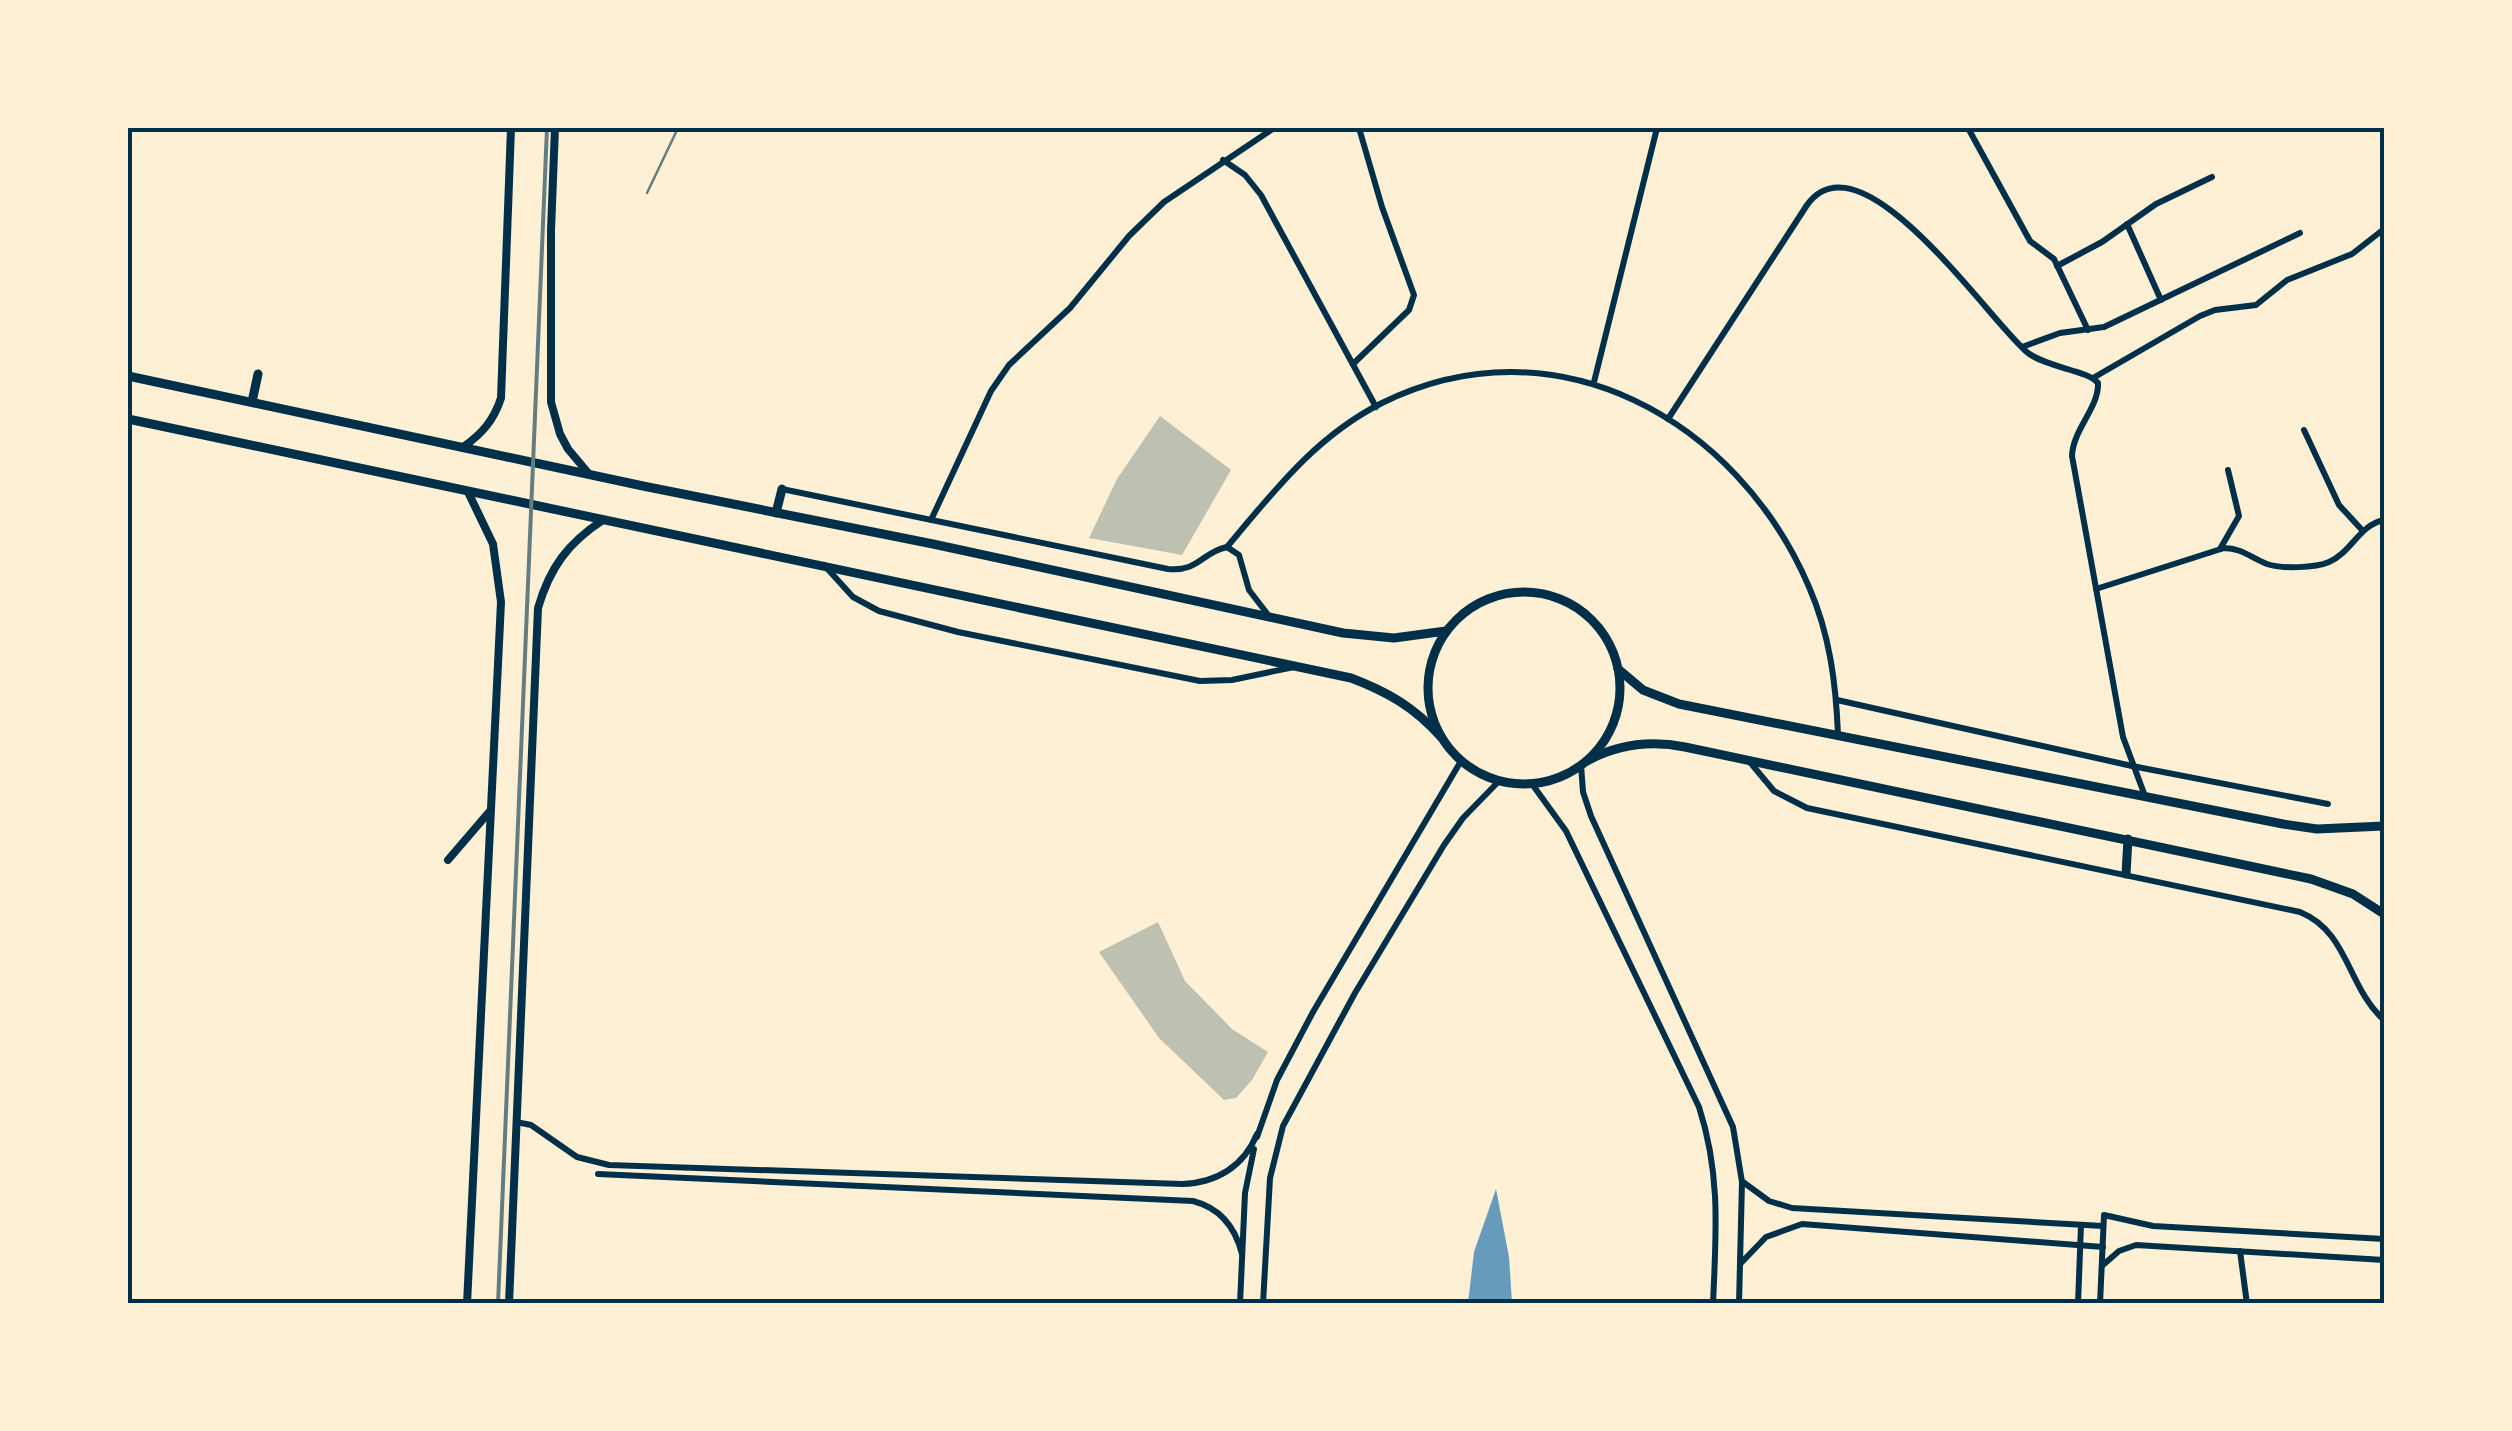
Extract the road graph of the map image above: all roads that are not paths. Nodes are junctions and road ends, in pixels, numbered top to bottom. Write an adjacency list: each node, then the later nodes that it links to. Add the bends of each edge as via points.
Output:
1 (511, 128): 26 (street, via 501,398 482,433)
2 (556, 128): 28 (street, via 551,402 560,434)
3 (1274, 128): 7 (street)
4 (1359, 128): 16 (street, via 1414,295 1409,310)
5 (1657, 128): 20 (street)
6 (1968, 128): 12 (street, via 2030,241)
7 (1223, 160): 16 (street, via 1261,195); 33 (street, via 1146,218 1070,308 1002,374)
8 (2212, 177): 9 (street)
9 (2127, 224): 12 (street); 13 (street)
10 (2384, 229): 19 (street, via 2352,254 2287,280 2256,305 2207,312)
11 (2300, 233): 13 (street)
12 (2057, 266): 14 (street)
13 (2161, 300): 14 (street)
14 (2089, 331): 15 (street)
15 (2022, 347): 19 (street, via 2047,365); 24 (street, via 1922,237 1862,192 1836,186 1812,198)
16 (1353, 364): 22 (street)
17 (258, 374): 21 (main road)
18 (128, 376): 21 (main road)
19 (2094, 378): 39 (street, via 2099,390 2072,456)
20 (1594, 382): 22 (street, via 1547,373 1480,374 1413,390); 24 (street)
21 (252, 402): 26 (main road)
22 (1376, 407): 36 (street, via 1302,460)
23 (128, 419): 30 (main road)
24 (1668, 419): 44 (street, via 1752,493 1794,555 1823,624)
25 (2304, 430): 35 (street, via 2341,508)
26 (463, 448): 28 (main road)
27 (2228, 470): 37 (street, via 2239,519)
28 (590, 474): 31 (main road)
29 (782, 489): 31 (main road); 33 (street)
30 (468, 492): 32 (main road); 55 (street, via 488,530 499,573)
31 (776, 512): 40 (main road)
32 (603, 520): 38 (main road); 62 (street, via 560,556 538,608)
33 (931, 520): 36 (street, via 1174,570 1194,567)
34 (2384, 520): 35 (street)
35 (2362, 530): 37 (street, via 2319,564 2273,566 2238,549)
36 (1227, 547): 40 (street, via 1239,555 1249,590)
37 (2220, 550): 39 (street)
38 (823, 564): 42 (main road); 42 (street, via 865,605 958,632 1200,681)
39 (2096, 589): 50 (street)
40 (1270, 617): 41 (main road, via 1368,637)
41 (1446, 631): 43 (main road, via 1490,598 1544,594 1592,620); 46 (main road, via 1428,683)
42 (1296, 666): 46 (main road, via 1378,688)
43 (1618, 669): 45 (main road, via 1643,690 1679,704); 49 (main road, via 1614,719)
44 (1836, 700): 45 (street); 50 (street)
45 (1838, 735): 53 (main road)
46 (1441, 736): 48 (main road)
47 (1748, 760): 49 (main road, via 1646,743); 57 (main road); 59 (street, via 1774,791 1807,808)
48 (1462, 762): 51 (main road); 63 (street, via 1313,1012)
49 (1584, 763): 52 (main road); 67 (street, via 1582,792 1728,1109)
50 (2132, 766): 53 (street); 54 (street)
51 (1499, 781): 52 (main road); 83 (street, via 1444,845 1294,1102 1270,1178)
52 (1532, 784): 84 (street, via 1566,832 1699,1108 1718,1199)
53 (2146, 797): 56 (main road, via 2317,829)
54 (2328, 804)
55 (490, 811): 58 (street); 80 (street)
56 (2384, 826)
57 (2128, 840): 59 (main road); 60 (main road, via 2332,885)
58 (448, 860)
59 (2126, 874): 61 (street, via 2308,915 2335,938 2361,994)
60 (2384, 914)
61 (2384, 1020)
62 (516, 1122): 64 (street, via 569,1153 608,1165); 81 (street)
63 (1257, 1134): 66 (street, via 1238,1164 1194,1184); 76 (street)
64 (880, 1173): 66 (street); 68 (street)
65 (598, 1174): 68 (street)
66 (907, 1174): 69 (street)
67 (1742, 1182): 70 (street, via 1792,1208); 78 (street)
68 (880, 1186): 69 (street)
69 (906, 1188): 76 (street, via 1192,1200 1226,1219)
70 (2081, 1225): 71 (street); 73 (street)
71 (2103, 1226): 72 (street, via 2104,1215 2153,1226); 74 (street)
72 (2384, 1240)
73 (2080, 1246): 74 (street); 78 (street, via 1814,1224 1766,1238); 86 (street)
74 (2102, 1247): 79 (street)
75 (2240, 1251): 77 (street); 79 (street, via 2136,1245); 88 (street)
76 (1242, 1254): 82 (street)
77 (2384, 1260)
78 (1741, 1264): 85 (street)
79 (2102, 1266): 87 (street)
80 (467, 1304)
81 (509, 1304)
82 (1240, 1304)
83 (1263, 1304)
84 (1713, 1304)
85 (1739, 1304)
86 (2078, 1304)
87 (2100, 1304)
88 (2247, 1304)

